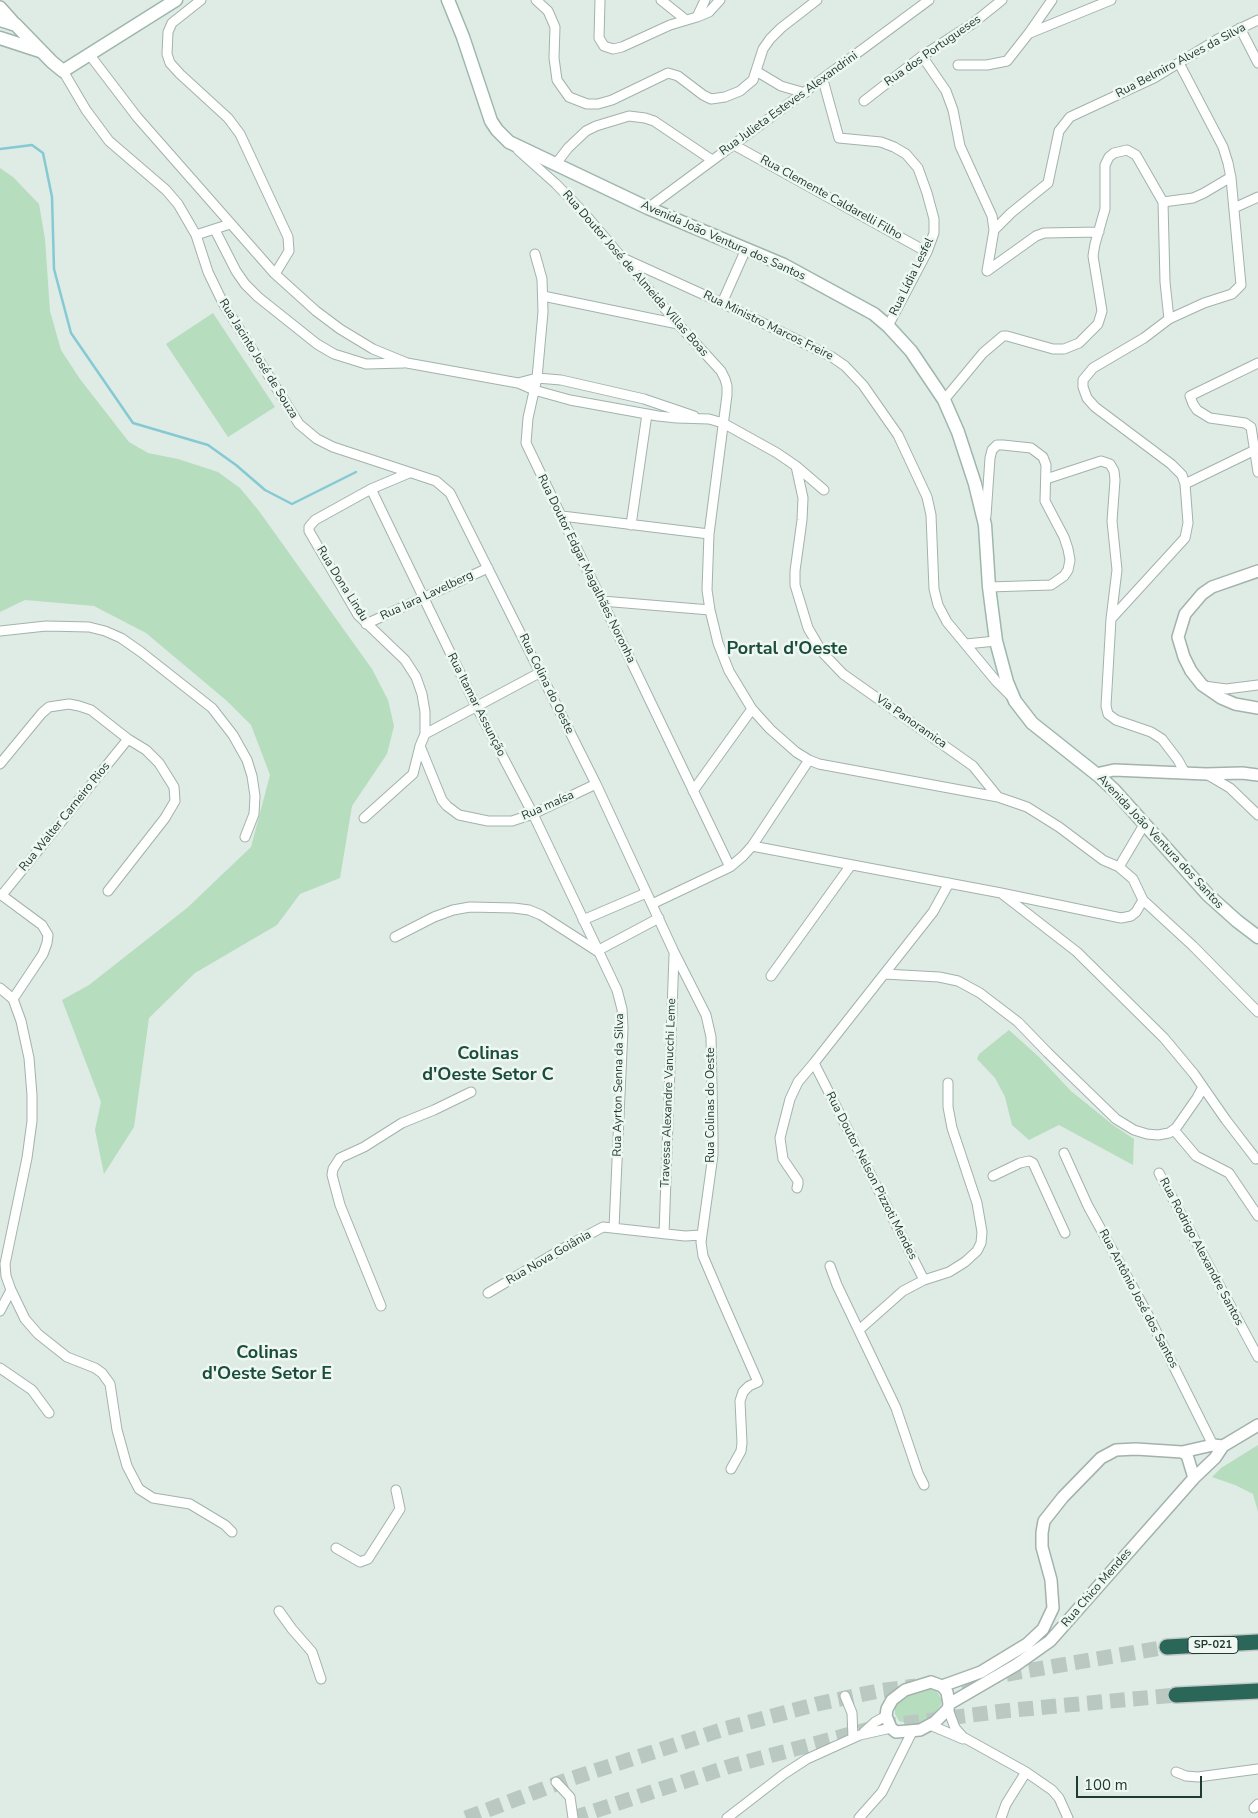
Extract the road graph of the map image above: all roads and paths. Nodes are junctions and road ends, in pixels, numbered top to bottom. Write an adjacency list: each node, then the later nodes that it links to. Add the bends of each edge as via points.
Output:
1 (201, 0): 52 (street, via 172,23 168,32 167,54 180,74 228,118 240,134 288,237 289,251)
2 (448, 0): 34 (main road, Avenida João Ventura dos Santos, via 491,121)
3 (536, 0): 30 (street, via 553,19 556,80 569,97 578,102 598,104 612,100 668,73 678,76 703,95 716,99 740,91 753,80)
4 (600, 0): 17 (street, via 599,38 604,46 613,49)
5 (661, 0): 17 (street)
6 (705, 0): 15 (street)
7 (720, 0): 15 (street)
8 (817, 0): 30 (street, via 770,39)
9 (929, 0): 31 (street, Rua Julieta Esteves Alexandrini)
10 (1002, 0): 25 (street, Rua dos Portugueses)
11 (1052, 0): 21 (street)
12 (1111, 0): 21 (street)
13 (170, 2): 24 (main road)
14 (0, 7): 19 (street)
15 (697, 17): 17 (street)
16 (0, 20): 19 (main road)
17 (686, 20)
18 (1258, 20): 20 (street, Rua Belmiro Alves da Silva)
19 (16, 25): 23 (main road)
20 (1240, 28): 26 (street, Rua Belmiro Alves da Silva); 27 (street)
21 (1029, 34): 28 (street, via 1012,56 1002,63)
22 (2, 40): 23 (main road)
23 (42, 52): 29 (main road)
24 (89, 54): 29 (main road); 43 (street, via 121,97)
25 (922, 56): 33 (street, Rua dos Portugueses); 45 (street, via 946,91 960,146 987,203)
26 (1179, 63): 38 (street, via 1223,147); 45 (street, Rua Belmiro Alves da Silva, via 1123,94 1070,117 1059,131 1048,183)
27 (1258, 63)
28 (958, 65)
29 (63, 71): 47 (street, Rua Jacinto José de Souza, via 109,141 166,190)
30 (756, 71): 32 (street, via 781,86)
31 (823, 80): 32 (street, Rua Julieta Esteves Alexandrini); 49 (street, Rua Lídia Lesfel, via 839,138 881,142 906,154 918,168 934,219 934,233)
32 (805, 93): 35 (street, Rua Julieta Esteves Alexandrini)
33 (864, 100)
34 (510, 142): 37 (main road, Avenida João Ventura dos Santos); 51 (street, Rua Doutor José de Almeida Villas Boas, via 556,184)
35 (734, 145): 36 (street, Rua Julieta Esteves Alexandrini); 49 (street, Rua Clemente Caldarelli Filho)
36 (712, 160): 37 (street, via 654,121 630,116 586,131); 41 (street, Rua Julieta Esteves Alexandrini)
37 (555, 165): 41 (main road, Avenida João Ventura dos Santos)
38 (1231, 177): 40 (street, via 1193,198); 42 (street)
39 (1258, 197): 42 (street)
40 (1162, 202): 46 (street, via 1136,155 1127,150 1114,154 1105,165 1105,208); 55 (street)
41 (648, 208): 48 (main road, Avenida João Ventura dos Santos)
42 (1234, 208): 55 (street, via 1241,285 1232,294)
43 (230, 224): 44 (street); 52 (street)
44 (215, 230): 47 (street); 58 (street, via 245,284 316,344 334,354 366,364)
45 (994, 230): 46 (street, via 987,271 1044,233)
46 (1099, 232): 63 (street, via 1093,256 1102,311 1098,324 1079,343 1064,349 1002,336 983,353)
47 (196, 235): 70 (street, Rua Jacinto José de Souza, via 215,290 299,424 333,447)
48 (746, 249): 54 (street); 57 (main road, Avenida João Ventura dos Santos, via 847,298)
49 (927, 252): 57 (street, Rua Lídia Lesfel)
50 (535, 254): 53 (street, Rua Doutor Edgar Magalhães Noronha)
51 (623, 258): 54 (street, Rua Ministro Marcos Freire); 56 (street, Rua Doutor José de Almeida Villas Boas)
52 (275, 274): 58 (street, via 340,329)
53 (543, 296): 56 (street); 60 (street, Rua Doutor Edgar Magalhães Noronha)
54 (722, 303): 89 (street, Rua Ministro Marcos Freire, via 832,357 863,385 883,412 898,435 927,497 932,515 935,598 947,622)
55 (1170, 319): 72 (street, via 1093,368 1083,380 1082,387 1095,407 1171,464 1182,475)
56 (678, 324): 66 (street, Rua Doutor José de Almeida Villas Boas, via 725,379 727,395)
57 (888, 326): 63 (main road, Avenida João Ventura dos Santos, via 922,365)
58 (407, 363): 61 (street)
59 (1258, 363): 67 (street, via 1190,396 1197,410 1210,418 1250,426)
60 (537, 378): 61 (street); 62 (street, Rua Doutor Edgar Magalhães Noronha); 65 (street, via 561,380 644,399)
61 (518, 383): 62 (street)
62 (534, 390): 64 (street); 75 (street, Rua Doutor Edgar Magalhães Noronha, via 526,443)
63 (944, 400): 77 (main road, Avenida João Ventura dos Santos, via 964,448)
64 (647, 414): 65 (street); 76 (street)
65 (702, 420): 66 (street)
66 (723, 424): 68 (street); 78 (street, Rua Doutor José de Almeida Villas Boas)
67 (1255, 450): 69 (street); 72 (street)
68 (796, 466): 74 (street); 108 (street, Via Panoramica, via 802,520 796,585 808,628 822,652 843,674 973,766)
69 (1258, 472)
70 (409, 473): 73 (street); 79 (street, Rua Colina do Oeste, via 436,481 450,493)
71 (1046, 479): 77 (street, via 1043,457 1030,448 994,447 990,458); 81 (street, via 1046,501 1068,549 1068,570 1051,584); 85 (street, via 1101,461 1107,462 1114,471 1112,521 1117,570)
72 (1185, 484): 85 (street, via 1188,523 1185,538)
73 (370, 489): 82 (street, Rua Itamar Assunção); 86 (street, Rua Dona Lindu, via 314,520 309,532)
74 (824, 490)
75 (562, 516): 76 (street); 83 (street, Rua Doutor Edgar Magalhães Noronha)
76 (630, 525): 78 (street)
77 (985, 525): 81 (main road, Avenida João Ventura dos Santos)
78 (709, 534): 84 (street, Rua Doutor José de Almeida Villas Boas, via 707,590)
79 (488, 568): 82 (street, Rua Iara Lavelberg); 90 (street, Rua Colina do Oeste)
80 (1258, 571): 91 (street, via 1212,587 1185,614 1178,637 1191,671)
81 (989, 587): 88 (main road, Avenida João Ventura dos Santos)
82 (423, 598): 86 (street, Rua Iara Lavelberg); 94 (street, Rua Itamar Assunção)
83 (602, 601): 84 (street); 107 (street, Rua Doutor Edgar Magalhães Noronha)
84 (710, 610): 96 (street, Rua Doutor José de Almeida Villas Boas, via 729,671)
85 (1111, 619): 103 (street, via 1107,710 1116,720 1162,739)
86 (366, 624): 97 (street, Rua Dona Lindu, via 405,660 416,677 424,703)
87 (0, 631): 113 (street, via 46,626 89,627 105,631 141,652 205,702 233,735 252,776 254,814)
88 (996, 641): 89 (street); 93 (main road, Avenida João Ventura dos Santos)
89 (966, 644): 93 (street, Rua Ministro Marcos Freire)
90 (541, 672): 94 (street); 106 (street, Rua Colina do Oeste)
91 (1202, 685): 92 (street, via 1226,689); 95 (street, via 1228,701)
92 (1258, 685)
93 (1015, 701): 102 (main road, Avenida João Ventura dos Santos, via 1032,723)
94 (476, 706): 97 (street); 109 (street, Rua Itamar Assunção)
95 (1258, 708)
96 (752, 709): 100 (street, Rua Doutor José de Almeida Villas Boas, via 770,729); 107 (street)
97 (425, 734): 99 (street, Rua Dona Lindu)
98 (128, 740): 101 (street, via 91,710 69,704 49,707); 119 (street, via 146,750 159,763 174,787 175,801); 122 (street, Rua Walter Carneiro Rios)
99 (420, 746): 109 (street, Rua maísa, via 442,800 459,815 488,821 512,821); 111 (street, Rua Dona Lindu, via 413,774)
100 (809, 760): 108 (street, Rua Doutor José de Almeida Villas Boas, via 836,768); 114 (street)
101 (0, 764)
102 (1096, 774): 103 (street, via 1114,770); 112 (main road, Avenida João Ventura dos Santos)
103 (1185, 774): 104 (street)
104 (1206, 774): 105 (street); 110 (street, via 1230,788)
105 (1258, 775)
106 (596, 784): 109 (street, Rua maísa); 120 (street, Rua Colina do Oeste)
107 (693, 791): 116 (street, Rua Doutor Edgar Magalhães Noronha)
108 (998, 796): 117 (street, via 1027,806 1103,860)
109 (532, 814): 126 (street, Rua Itamar Assunção)
110 (1258, 815)
111 (364, 818)
112 (1145, 823): 117 (street); 128 (main road, Avenida João Ventura dos Santos, via 1208,895)
113 (245, 837)
114 (752, 846): 115 (street); 116 (street)
115 (851, 865): 118 (street); 132 (street)
116 (730, 867): 124 (street)
117 (1119, 867): 123 (street, via 1133,879)
118 (949, 884): 121 (street); 131 (street, via 933,912)
119 (108, 891)
120 (646, 893): 124 (street, Rua Colina do Oeste); 126 (street)
121 (1001, 893): 123 (street, via 1121,918 1136,912); 138 (street, via 1077,952 1164,1038)
122 (1, 895): 134 (street, via 42,925 48,935 44,954)
123 (1143, 900): 135 (street)
124 (652, 904): 125 (street, Rua Colina do Oeste)
125 (659, 918): 129 (street); 130 (street, Rua Colinas do Oeste)
126 (583, 920): 129 (street, Rua Ayrton Senna da Silva)
127 (395, 937): 129 (street, via 453,910 514,908 541,915)
128 (1258, 937)
129 (597, 951): 147 (street, Rua Ayrton Senna da Silva, via 610,973 622,1009)
130 (674, 952): 149 (street, Travessa Alexandre Vanucchi Leme); 150 (street, Rua Colinas do Oeste, via 706,1015 711,1037 713,1155)
131 (884, 974): 136 (street); 140 (street, via 958,981 980,993 1018,1022 1116,1119 1147,1134 1158,1135)
132 (771, 976)
133 (0, 988): 134 (street)
134 (13, 999): 153 (street, via 29,1058 32,1121 5,1264)
135 (1258, 1012)
136 (814, 1062): 145 (street, via 798,1082 790,1099 780,1138 783,1159 798,1181); 152 (street, Rua Doutor Nelson Pizzoti Mendes)
137 (948, 1083): 152 (street, via 952,1128 977,1203 981,1243 977,1251 949,1272)
138 (1202, 1087): 140 (street); 142 (street)
139 (471, 1092): 155 (street, via 402,1123 340,1158 333,1169 340,1205)
140 (1174, 1130): 146 (street, via 1196,1156 1228,1173)
141 (1064, 1153): 162 (street, Rua Antônio José dos Santos, via 1088,1206)
142 (1256, 1159)
143 (1159, 1173): 158 (street, Rua Rodrigo Alexandre Santos)
144 (992, 1176): 148 (street, via 1020,1163 1033,1163)
145 (797, 1188)
146 (1258, 1216)
147 (614, 1228): 149 (street, Rua Nova Goiânia); 154 (street, Rua Nova Goiânia, via 597,1230)
148 (1065, 1233)
149 (664, 1234): 150 (street, Rua Nova Goiânia)
150 (701, 1235): 164 (street, Rua Colinas do Oeste, via 703,1256 758,1382 743,1392 740,1401 742,1444)
151 (830, 1266): 157 (street)
152 (924, 1280): 157 (street, via 903,1291)
153 (11, 1290): 156 (street); 168 (street, via 25,1319 38,1334 67,1357 102,1373 110,1384 116,1430 127,1466 139,1488 153,1498 190,1504)
154 (488, 1293)
155 (381, 1306)
156 (0, 1311)
157 (859, 1330): 166 (street, via 896,1408)
158 (1258, 1357)
159 (0, 1368): 160 (street, via 32,1390)
160 (49, 1413)
161 (1258, 1425): 162 (street, Rua Chico Mendes)
162 (1218, 1446): 163 (street, Rua Chico Mendes); 165 (street, Rua Chico Mendes, via 1215,1458)
163 (1182, 1452): 165 (street, via 1187,1455); 174 (street, Rua Chico Mendes, via 1116,1450 1101,1458 1063,1496 1044,1521 1042,1547 1051,1580 1053,1608 1043,1629 1027,1644 981,1672)
164 (731, 1469)
165 (1194, 1478): 178 (street, Rua Chico Mendes, via 1050,1641)
166 (924, 1485)
167 (396, 1490): 169 (street, via 400,1509 368,1559 360,1562)
168 (232, 1532)
169 (336, 1548)
170 (279, 1611): 173 (street, via 312,1652)
171 (1258, 1642): 172 (highway, SP-021)
172 (1167, 1647)
173 (321, 1680)
174 (942, 1686): 178 (street, via 947,1692); 179 (street, via 931,1682 905,1690 892,1700)
175 (1258, 1691): 176 (highway)
176 (1176, 1695)
177 (845, 1696): 183 (street)
178 (949, 1707): 180 (street); 184 (street, via 956,1728)
179 (886, 1716): 181 (street); 183 (street)
180 (930, 1725): 182 (street); 184 (street)
181 (891, 1728): 182 (street, via 896,1732); 183 (street)
182 (912, 1732): 191 (street, via 882,1792)
183 (856, 1737): 190 (street, via 807,1759)
184 (973, 1743): 186 (street)
185 (1258, 1769): 187 (street, via 1198,1777)
186 (1026, 1772): 192 (street); 193 (street, via 1052,1790)
187 (1176, 1772)
188 (556, 1782): 189 (street, via 570,1797)
189 (573, 1818)
190 (726, 1818)
191 (860, 1818)
192 (1001, 1818)
193 (1068, 1818)

